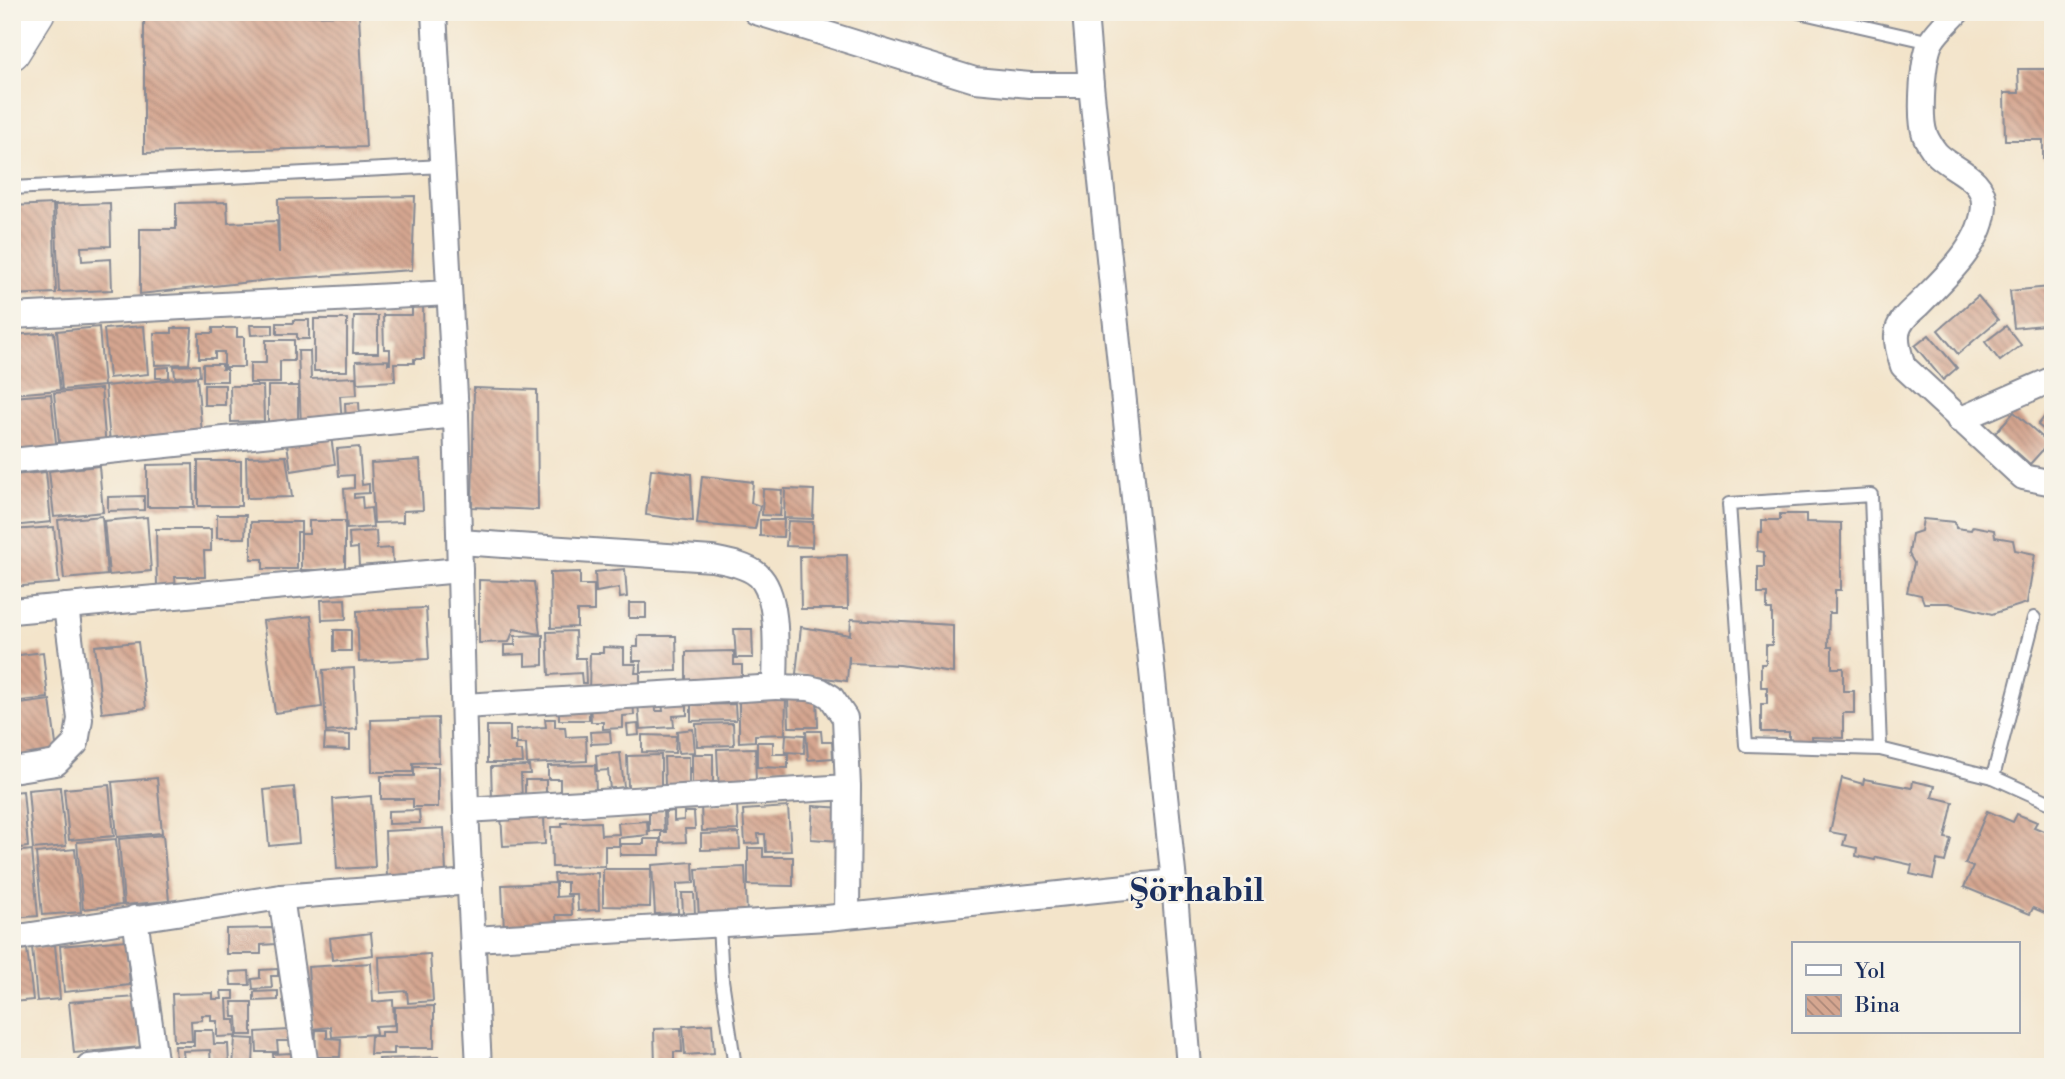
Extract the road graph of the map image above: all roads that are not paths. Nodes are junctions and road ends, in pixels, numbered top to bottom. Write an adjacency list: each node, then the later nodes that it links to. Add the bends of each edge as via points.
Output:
1 (37, 12): 8 (street)
2 (434, 12): 10 (street)
3 (756, 12): 9 (street, via 975,80)
4 (1085, 12): 9 (street)
5 (1799, 12): 7 (lane)
6 (1957, 12): 7 (street)
7 (1931, 42): 16 (street, via 1922,112 1924,133 1934,151 1974,180 1984,204 1965,252 1901,321 1897,333 1903,366)
8 (12, 52)
9 (1091, 85): 33 (street)
10 (443, 166): 11 (lane); 12 (street)
11 (12, 188)
12 (449, 293): 13 (street); 15 (street)
13 (12, 316)
14 (2053, 379): 16 (street)
15 (456, 415): 17 (street); 19 (street)
16 (1959, 419): 18 (street, via 2023,477)
17 (12, 461)
18 (2053, 484)
19 (460, 542): 20 (street); 24 (street, via 712,559 756,573 769,594 774,616)
20 (460, 570): 21 (street); 25 (street)
21 (66, 606): 22 (street); 27 (street, via 80,719 76,743 56,763)
22 (12, 611)
23 (2034, 618): 28 (lane)
24 (775, 687): 25 (street); 29 (street, via 821,691 839,707 845,718)
25 (464, 706): 31 (street)
26 (1880, 749): 26 (lane, via 1746,745 1729,504 1871,495); 28 (lane)
27 (12, 770)
28 (1993, 777): 30 (lane)
29 (848, 787): 31 (street); 35 (street)
30 (2053, 804)
31 (467, 810): 32 (street)
32 (470, 882): 34 (street); 39 (street)
33 (1174, 882): 35 (street); 45 (street)
34 (281, 897): 36 (street); 42 (street)
35 (847, 915): 37 (street)
36 (135, 918): 38 (street); 40 (street)
37 (719, 924): 39 (street); 44 (lane)
38 (12, 938)
39 (474, 939): 43 (street)
40 (156, 1063): 41 (street)
41 (89, 1067)
42 (306, 1067)
43 (479, 1067)
44 (735, 1067)
45 (1189, 1067)

